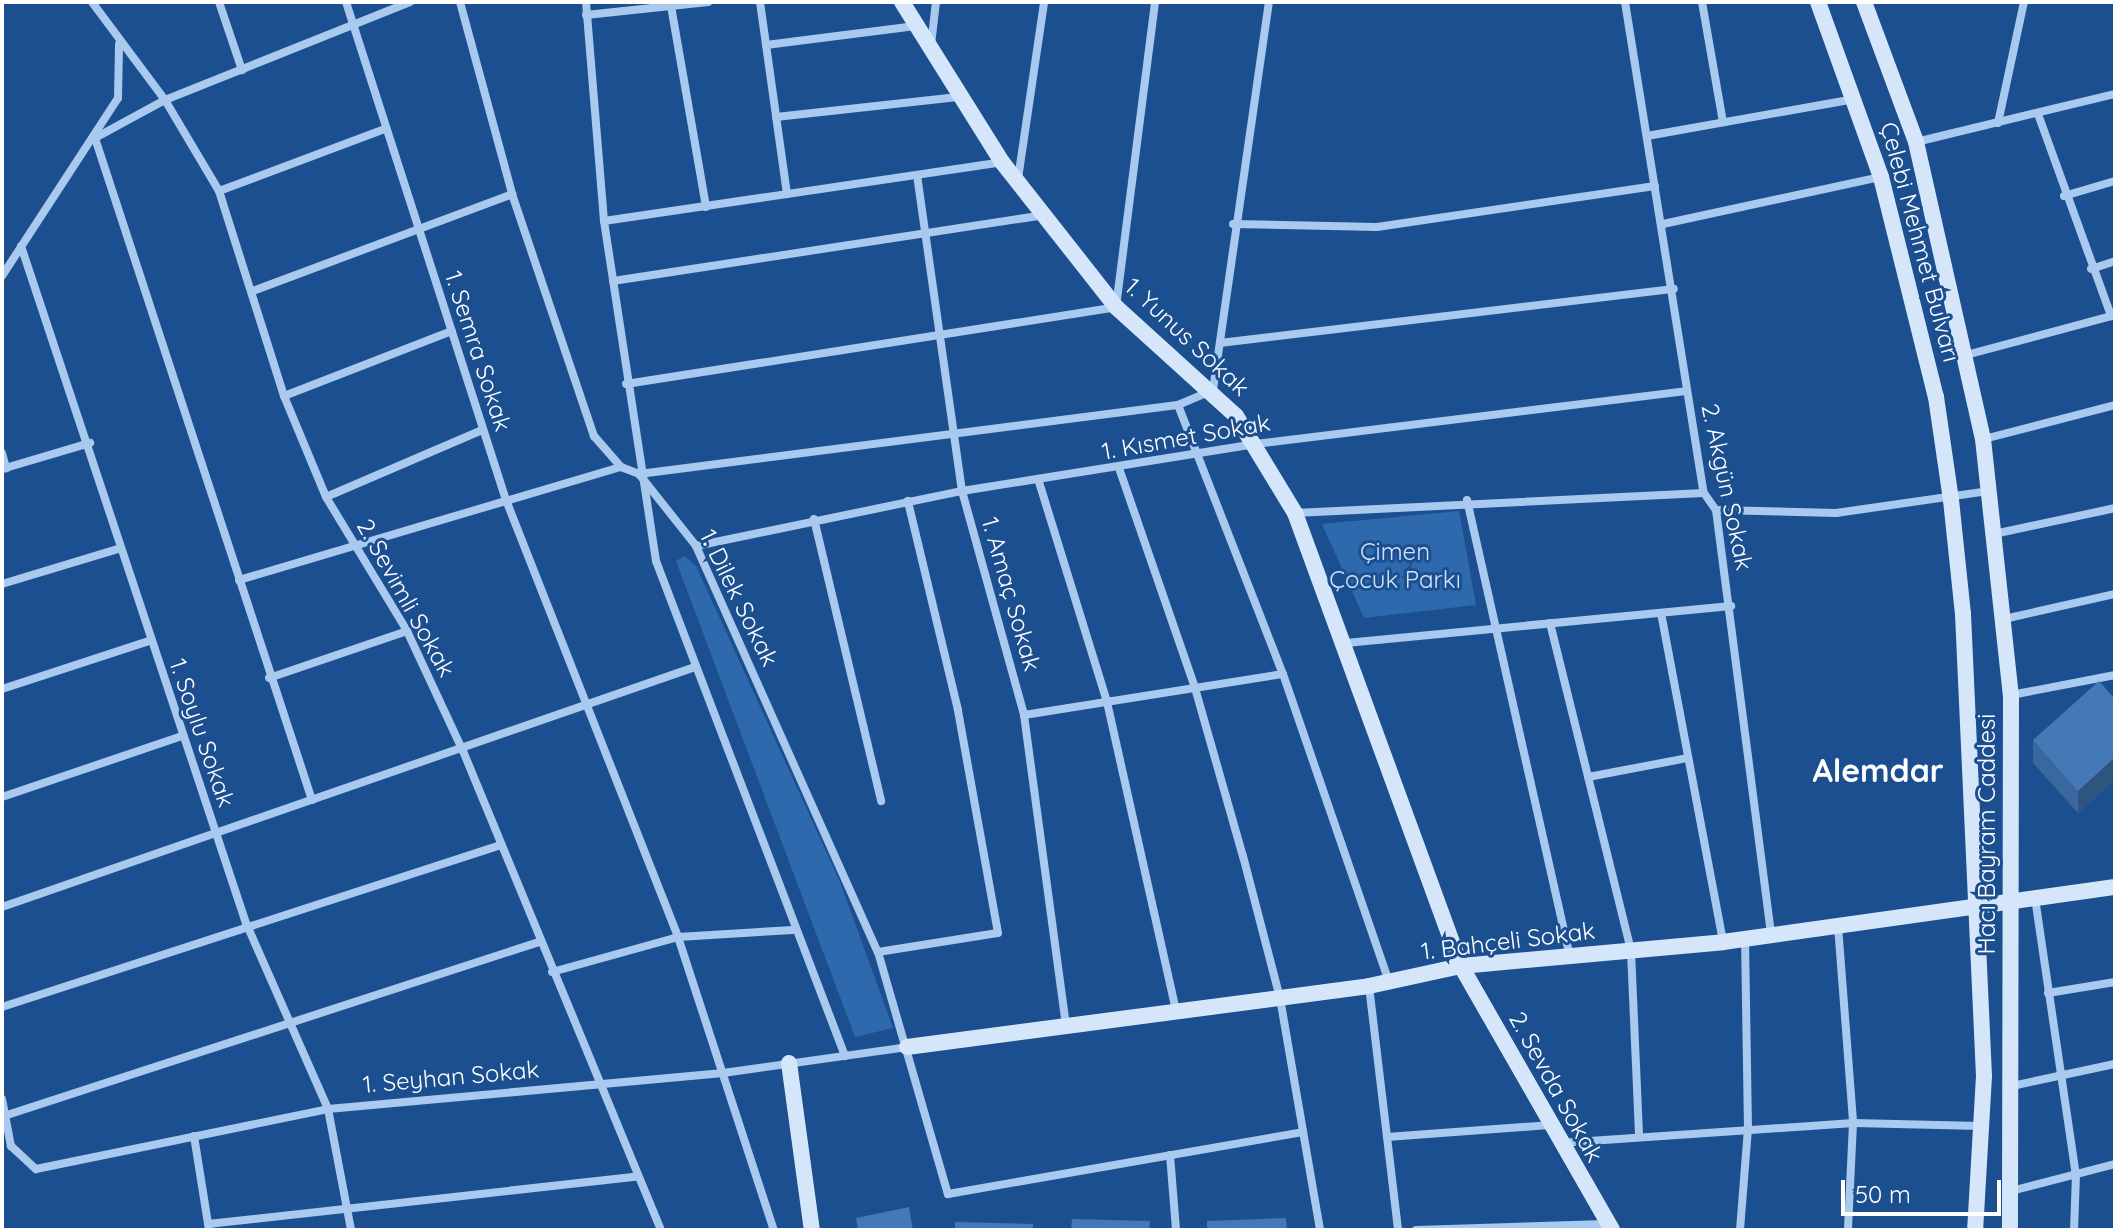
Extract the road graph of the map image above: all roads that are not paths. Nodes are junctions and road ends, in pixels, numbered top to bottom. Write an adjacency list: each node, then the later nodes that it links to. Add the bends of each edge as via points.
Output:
1 (92, 2): 23 (street, 2. Sevimli Sokak)
2 (219, 2): 26 (street)
3 (346, 2): 21 (street, 1. Semra Sokak)
4 (410, 2): 21 (street)
5 (460, 2): 46 (street)
6 (586, 2): 20 (street)
7 (708, 2): 19 (street)
8 (760, 2): 24 (street)
9 (902, 2): 22 (street, 1. Yunus Sokak)
10 (936, 2): 25 (street)
11 (1044, 2): 42 (street)
12 (1155, 2): 63 (street)
13 (1269, 2): 52 (street)
14 (1625, 2): 36 (street, 2. Akgün Sokak)
15 (1702, 2): 33 (street)
16 (1818, 2): 29 (street, Çelebi Mehmet Bulvarı)
17 (1864, 2): 38 (street, Çelebi Mehmet Bulvarı)
18 (2024, 2): 34 (street)
19 (671, 6): 20 (street); 49 (street)
20 (586, 15): 51 (street)
21 (354, 25): 26 (street); 35 (street, 1. Semra Sokak)
22 (916, 26): 24 (street); 25 (street, 1. Yunus Sokak)
23 (119, 43): 30 (street, 2. Sevimli Sokak); 37 (street, via 118,98)
24 (766, 45): 32 (street)
25 (930, 50): 28 (street, 1. Yunus Sokak)
26 (242, 70): 30 (street)
27 (2115, 94): 31 (street)
28 (958, 97): 32 (street); 39 (street, 1. Yunus Sokak)
29 (1855, 99): 33 (street); 41 (street, Çelebi Mehmet Bulvarı)
30 (165, 100): 37 (street); 45 (street, 2. Sevimli Sokak)
31 (2038, 114): 34 (street); 48 (street)
32 (776, 117): 47 (street)
33 (1723, 122): 36 (street)
34 (1998, 123): 38 (street)
35 (385, 129): 45 (street); 54 (street, 1. Semra Sokak)
36 (1647, 136): 44 (street, 2. Akgün Sokak)
37 (95, 138): 56 (street); 103 (street)
38 (1916, 142): 68 (street, Çelebi Mehmet Bulvarı)
39 (1002, 162): 40 (street); 42 (street, 1. Yunus Sokak)
40 (917, 175): 47 (street); 55 (street, 1. Amaç Sokak)
41 (1881, 177): 53 (street); 93 (street, Çelebi Mehmet Bulvarı, via 1936,397)
42 (1018, 181): 50 (street, 1. Yunus Sokak)
43 (2115, 181): 48 (street)
44 (1655, 186): 52 (street, via 1377,227); 53 (street, 2. Akgün Sokak)
45 (219, 191): 62 (street, 2. Sevimli Sokak)
46 (512, 194): 54 (street); 82 (street, via 594,436)
47 (787, 194): 49 (street)
48 (2064, 196): 58 (street)
49 (706, 207): 51 (street)
50 (1046, 215): 55 (street); 63 (street, 1. Yunus Sokak)
51 (604, 221): 60 (street)
52 (1233, 224): 67 (street)
53 (1663, 224): 61 (street, 2. Akgün Sokak)
54 (418, 229): 62 (street); 65 (street, 1. Semra Sokak)
55 (926, 233): 60 (street); 66 (street, 1. Amaç Sokak)
56 (21, 246): 59 (street); 78 (street, 1. Soylu Sokak)
57 (2115, 261): 58 (street)
58 (2091, 269): 64 (street)
59 (2, 276)
60 (613, 281): 69 (street)
61 (1674, 289): 67 (street); 71 (street, 2. Akgün Sokak)
62 (253, 291): 72 (street, 2. Sevimli Sokak)
63 (1116, 307): 66 (street); 70 (street, 1. Yunus Sokak)
64 (2113, 315): 68 (street)
65 (452, 331): 72 (street); 75 (street, 1. Semra Sokak)
66 (940, 334): 69 (street); 76 (street, 1. Amaç Sokak)
67 (1220, 343): 70 (street)
68 (1966, 355): 77 (street, Çelebi Mehmet Bulvarı)
69 (626, 384): 85 (street)
70 (1213, 390): 73 (street); 79 (street, 1. Yunus Sokak)
71 (1686, 391): 79 (street, 1. Kısmet Sokak); 89 (street, 2. Akgün Sokak)
72 (284, 396): 90 (street, 2. Sevimli Sokak)
73 (1178, 405): 76 (street); 81 (street)
74 (2115, 405): 77 (street)
75 (482, 430): 90 (street); 91 (street, 1. Semra Sokak)
76 (954, 432): 85 (street); 87 (street, 1. Amaç Sokak)
77 (1983, 439): 88 (street, Hacı Bayram Caddesi)
78 (90, 443): 83 (street); 102 (street, 1. Soylu Sokak)
79 (1255, 444): 81 (street, 1. Kısmet Sokak); 97 (street, 1. Yunus Sokak)
80 (2, 453): 83 (street)
81 (1196, 457): 84 (street, 1. Kısmet Sokak); 115 (street)
82 (621, 467): 85 (street); 91 (street)
83 (4, 468)
84 (1120, 471): 86 (street, 1. Kısmet Sokak); 118 (street)
85 (639, 474): 101 (street, 1. Dilek Sokak); 114 (street, via 656,561)
86 (1039, 482): 87 (street, 1. Kısmet Sokak); 121 (street)
87 (962, 491): 94 (street, 1. Kısmet Sokak); 123 (street, 1. Amaç Sokak)
88 (1989, 491): 93 (street); 99 (street, Hacı Bayram Caddesi)
89 (1704, 493): 92 (street); 96 (street, 2. Akgün Sokak)
90 (326, 497): 100 (street, 2. Sevimli Sokak)
91 (506, 500): 100 (street); 122 (street, 1. Semra Sokak)
92 (1467, 500): 97 (street); 110 (street)
93 (1951, 500): 96 (street, via 1823,513); 137 (street, Hacı Bayram Caddesi)
94 (908, 501): 98 (street, 1. Kısmet Sokak); 147 (street, via 958,710 998,933)
95 (2115, 508): 99 (street)
96 (1716, 510): 106 (street, 2. Akgün Sokak)
97 (1295, 513): 113 (street, 1. Yunus Sokak)
98 (814, 519): 101 (street, 1. Kısmet Sokak); 130 (street)
99 (1994, 534): 108 (street, Hacı Bayram Caddesi)
100 (355, 545): 103 (street); 111 (street, 2. Sevimli Sokak)
101 (696, 546): 147 (street, 1. Dilek Sokak)
102 (121, 548): 104 (street); 112 (street, 1. Soylu Sokak)
103 (239, 580): 117 (street)
104 (2, 584)
105 (2115, 594): 108 (street)
106 (1731, 606): 107 (street); 141 (street, 2. Akgün Sokak)
107 (1661, 613): 109 (street); 126 (street)
108 (2004, 619): 120 (street, Hacı Bayram Caddesi)
109 (1550, 623): 110 (street); 127 (street)
110 (1493, 629): 113 (street); 148 (street)
111 (407, 631): 117 (street); 125 (street, 2. Sevimli Sokak)
112 (149, 641): 119 (street); 124 (street, 1. Soylu Sokak)
113 (1346, 643): 149 (street, 1. Yunus Sokak)
114 (695, 667): 122 (street); 140 (street)
115 (1283, 674): 118 (street); 151 (street)
116 (2115, 675): 120 (street)
117 (269, 678): 129 (street)
118 (1195, 688): 121 (street); 155 (street)
119 (2, 689)
120 (2011, 695): 135 (street, Hacı Bayram Caddesi)
121 (1107, 702): 123 (street); 157 (street)
122 (583, 708): 125 (street); 142 (street, 1. Semra Sokak)
123 (1024, 715): 159 (street, 1. Amaç Sokak)
124 (182, 736): 128 (street); 131 (street, 1. Soylu Sokak)
125 (463, 751): 129 (street); 132 (street, 2. Sevimli Sokak)
126 (1688, 758): 127 (street); 145 (street)
127 (1588, 777): 146 (street)
128 (2, 797)
129 (312, 800): 131 (street)
130 (881, 801)
131 (216, 833): 136 (street); 138 (street, 1. Soylu Sokak)
132 (501, 845): 138 (street); 144 (street, 2. Sevimli Sokak)
133 (2115, 887): 134 (street, 1. Bahçeli Sokak)
134 (2035, 898): 135 (street, 1. Bahçeli Sokak); 154 (street)
135 (2011, 903): 137 (street, 1. Bahçeli Sokak); 167 (street, Hacı Bayram Caddesi)
136 (2, 907)
137 (1976, 909): 139 (street, 1. Bahçeli Sokak); 173 (street, Hacı Bayram Caddesi)
138 (246, 923): 156 (street); 158 (street, 1. Soylu Sokak)
139 (1838, 926): 141 (street, 1. Bahçeli Sokak); 171 (street)
140 (793, 930): 142 (street); 161 (street)
141 (1771, 935): 143 (street, 1. Bahçeli Sokak)
142 (678, 937): 150 (street); 164 (street, 1. Semra Sokak)
143 (1745, 939): 145 (street, 1. Bahçeli Sokak); 174 (street)
144 (539, 942): 150 (street, 2. Sevimli Sokak); 158 (street)
145 (1723, 942): 146 (street, 1. Bahçeli Sokak)
146 (1631, 951): 148 (street, 1. Bahçeli Sokak); 178 (street)
147 (878, 952): 160 (street, 1. Dilek Sokak)
148 (1571, 957): 149 (street, 1. Bahçeli Sokak)
149 (1461, 966): 151 (street, 1. Bahçeli Sokak); 172 (street, 2. Sevda Sokak)
150 (552, 972): 166 (street, 2. Sevimli Sokak)
151 (1389, 982): 153 (street, 1. Bahçeli Sokak)
152 (2115, 982): 154 (street)
153 (1369, 986): 155 (street, 1. Bahçeli Sokak); 177 (street)
154 (2048, 993): 165 (street)
155 (1280, 998): 157 (street, 1. Bahçeli Sokak); 175 (street)
156 (2, 1007)
157 (1175, 1007): 159 (street, 1. Bahçeli Sokak)
158 (290, 1022): 169 (street, 1. Soylu Sokak); 170 (street)
159 (1066, 1024): 160 (street, 1. Bahçeli Sokak)
160 (907, 1047): 161 (street, 1. Seyhan Sokak); 180 (street, 1. Dilek Sokak, via 948,1194)
161 (845, 1056): 162 (street, 1. Seyhan Sokak)
162 (789, 1063): 164 (street, 1. Seyhan Sokak); 191 (street)
163 (2115, 1064): 165 (street)
164 (723, 1073): 166 (street, 1. Seyhan Sokak); 190 (street, 1. Semra Sokak)
165 (2060, 1078): 167 (street); 182 (street)
166 (601, 1085): 169 (street, 1. Seyhan Sokak, via 443,1093); 183 (street, 2. Sevimli Sokak)
167 (2012, 1086): 184 (street, Hacı Bayram Caddesi)
168 (2, 1099): 170 (street)
169 (328, 1109): 176 (street, 1. Seyhan Sokak); 185 (street, 1. Soylu Sokak)
170 (4, 1116): 176 (street, 1. Seyhan Sokak, via 11,1146 36,1169)
171 (1853, 1123): 173 (street); 174 (street); 197 (street)
172 (1549, 1125): 177 (street); 179 (street, 2. Sevda Sokak)
173 (1981, 1126): 198 (street, Hacı Bayram Caddesi)
174 (1748, 1129): 178 (street); 196 (street)
175 (1303, 1132): 180 (street); 193 (street)
176 (194, 1136): 186 (street)
177 (1387, 1137): 194 (street)
178 (1639, 1137): 179 (street)
179 (1559, 1143): 187 (street, 2. Sevda Sokak)
180 (1170, 1155): 192 (street)
181 (2115, 1164): 182 (street)
182 (2076, 1174): 184 (street); 200 (street)
183 (637, 1177): 185 (street); 189 (street, 2. Sevimli Sokak)
184 (2011, 1191): 199 (street, Hacı Bayram Caddesi)
185 (347, 1208): 186 (street); 188 (street, 1. Soylu Sokak)
186 (208, 1227)
187 (1606, 1228): 195 (street)
188 (351, 1230)
189 (661, 1230)
190 (774, 1230)
191 (812, 1230)
192 (1176, 1230)
193 (1320, 1230)
194 (1398, 1230)
195 (1416, 1230)
196 (1740, 1230)
197 (1848, 1230)
198 (1975, 1230)
199 (2010, 1230)
200 (2074, 1230)

